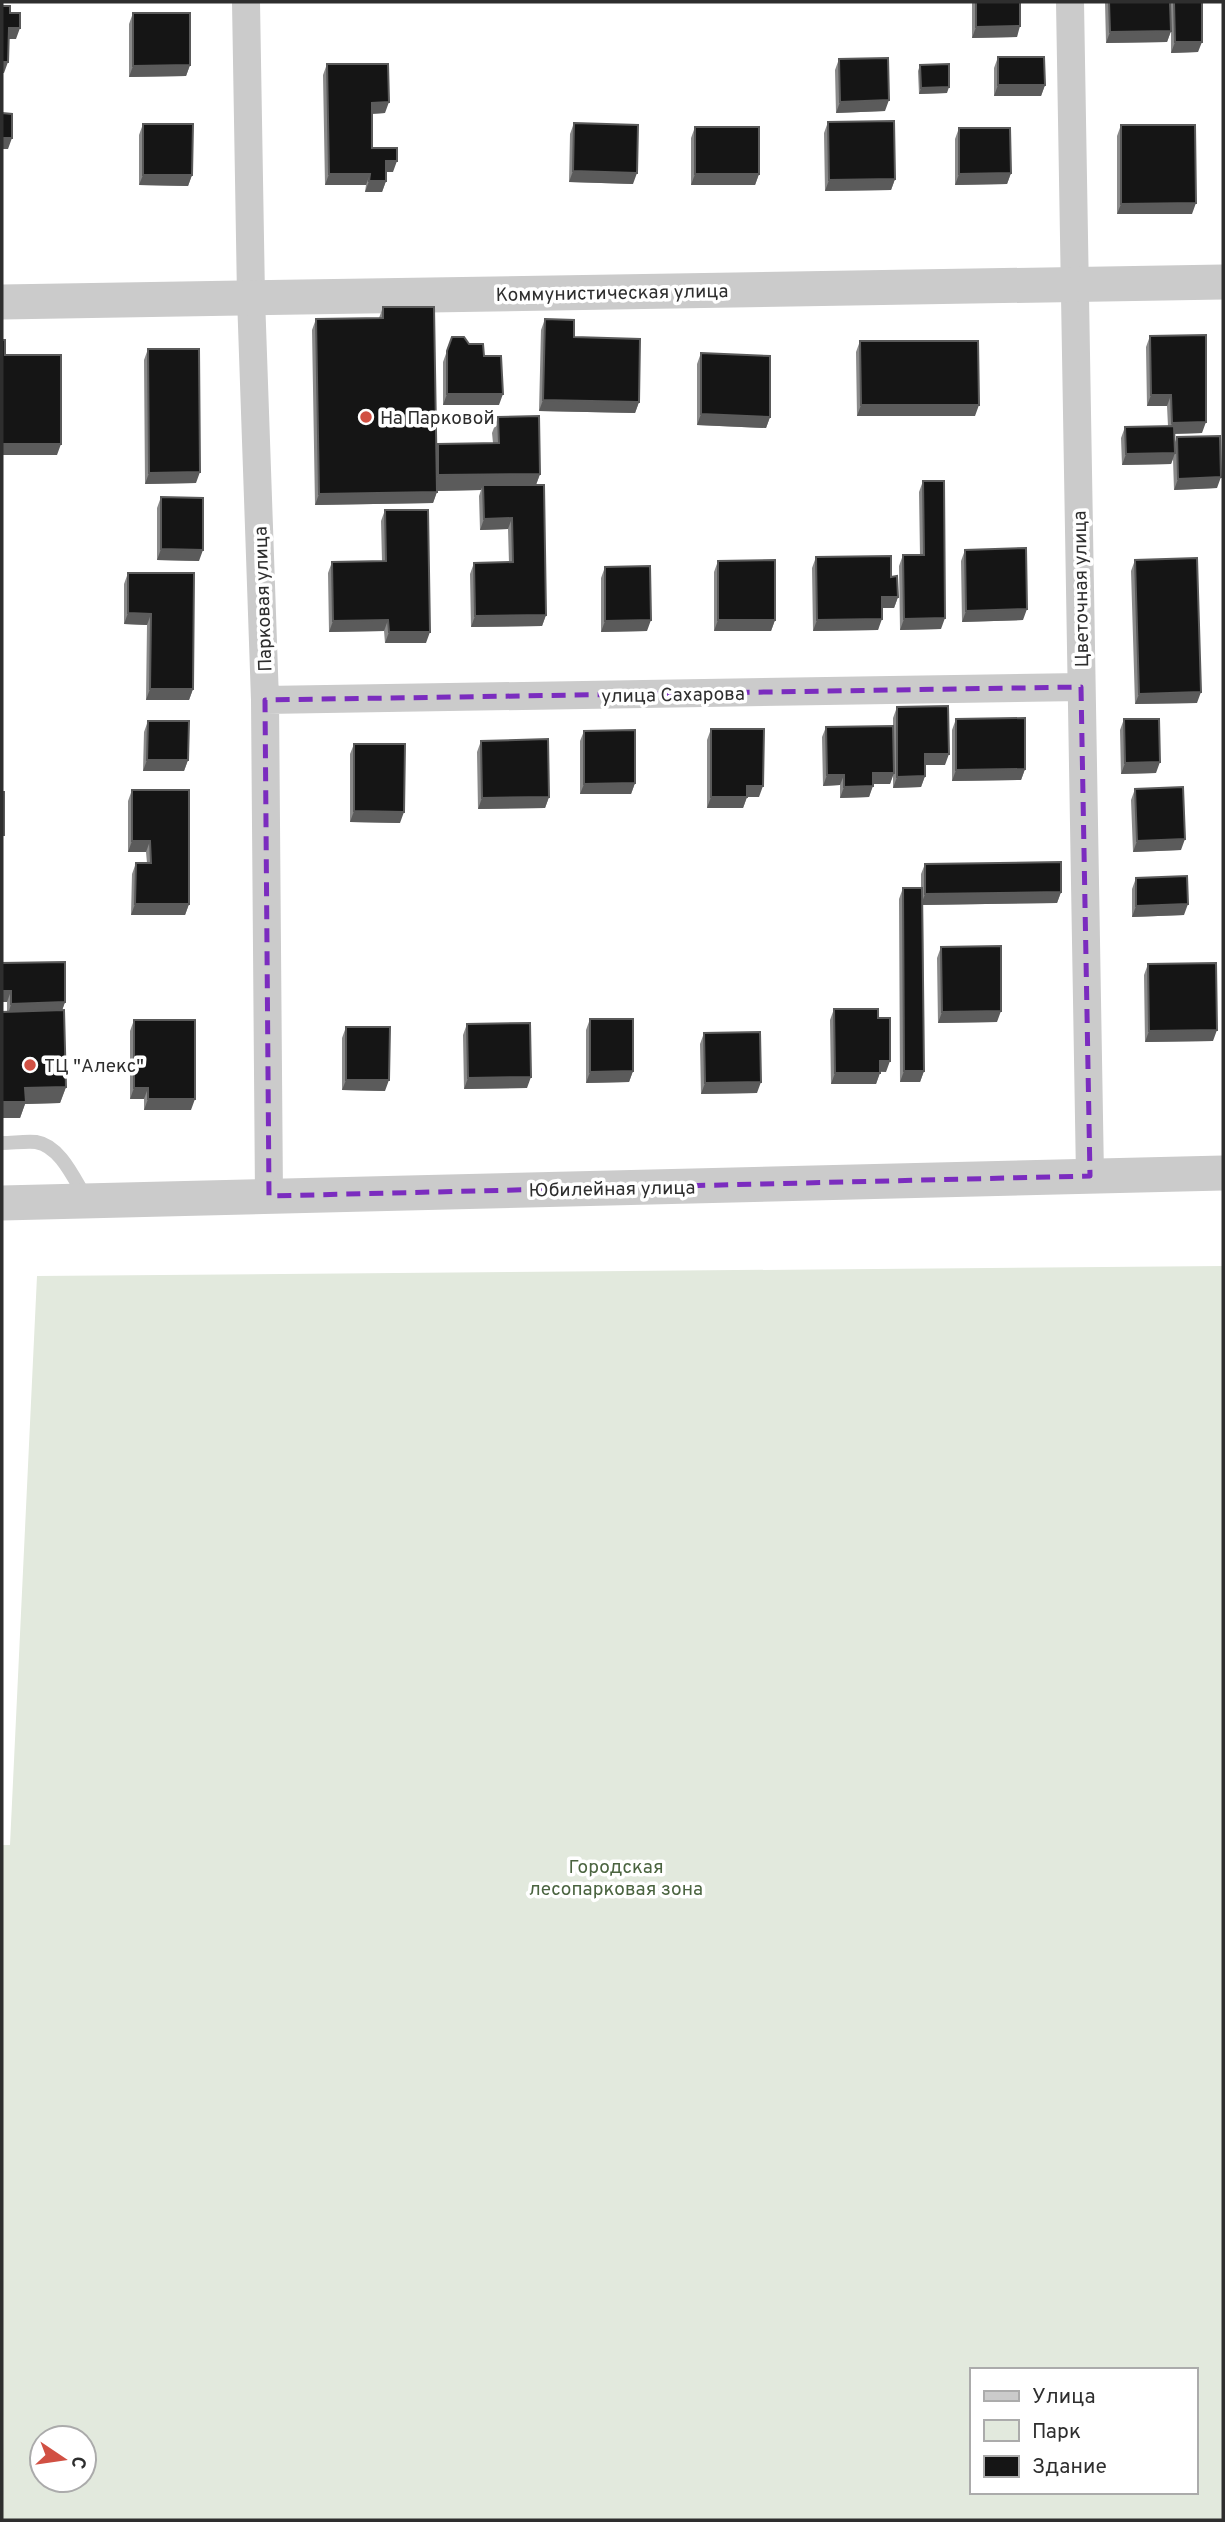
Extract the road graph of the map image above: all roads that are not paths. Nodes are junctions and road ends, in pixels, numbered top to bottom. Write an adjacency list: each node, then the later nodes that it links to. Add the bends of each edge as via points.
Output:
1 (246, 2): 5 (street, Парковая улица)
2 (1070, 2): 4 (street, Цветочная улица)
3 (1223, 282): 4 (street, Коммунистическая улица)
4 (1076, 285): 5 (street, Коммунистическая улица); 7 (street, Цветочная улица)
5 (251, 297): 6 (street, Коммунистическая улица); 8 (street, Парковая улица)
6 (2, 302)
7 (1082, 687): 8 (street, улица Сахарова); 11 (street, Цветочная улица)
8 (265, 700): 12 (street, Парковая улица)
9 (2, 1143): 13 (lane, via 46,1145)
10 (1223, 1173): 11 (street, Юбилейная улица)
11 (1090, 1177): 12 (street, Юбилейная улица)
12 (269, 1196): 13 (street, Юбилейная улица)
13 (88, 1200): 14 (street, Юбилейная улица)
14 (2, 1203)

